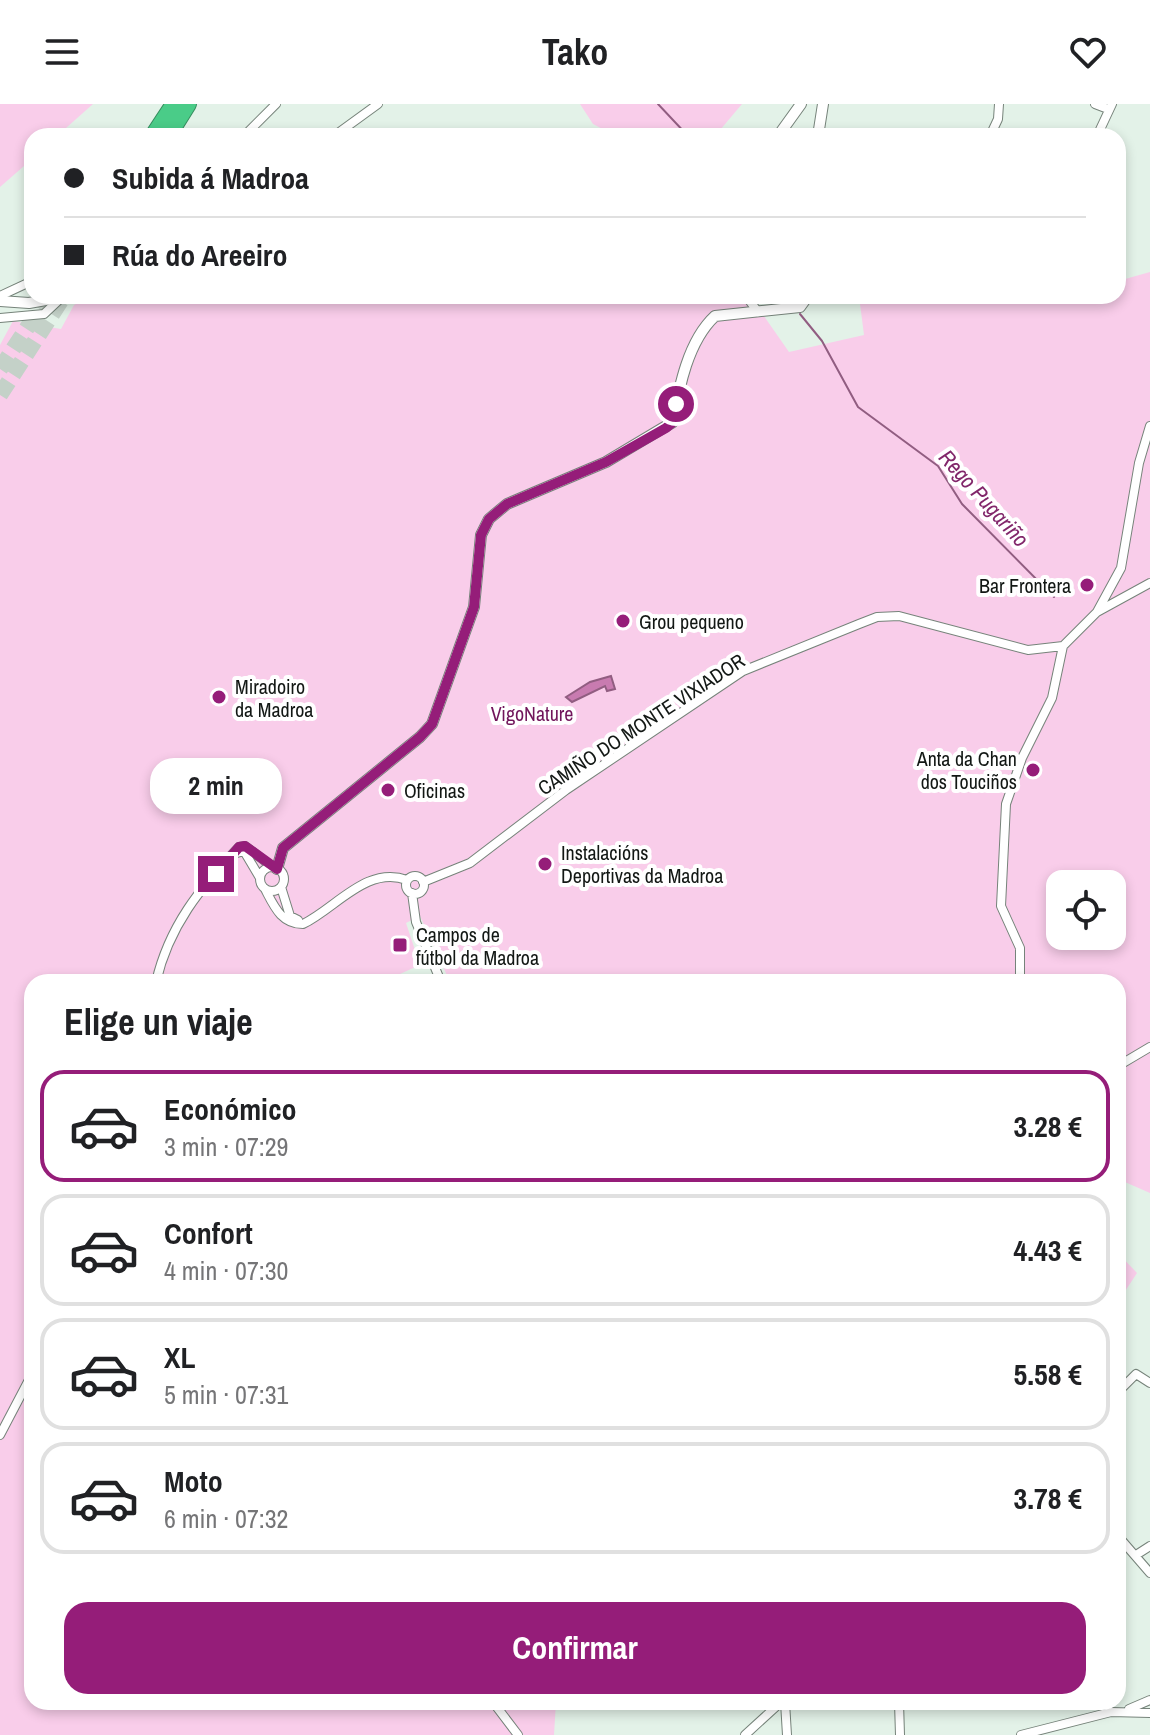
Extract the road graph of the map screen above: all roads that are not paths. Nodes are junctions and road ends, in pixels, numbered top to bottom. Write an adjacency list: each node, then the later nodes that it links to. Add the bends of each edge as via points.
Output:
1 (174, 104): 10 (highway)
2 (188, 104): 11 (highway)
3 (276, 104): 12 (street)
4 (378, 104): 13 (street)
5 (801, 104): 14 (street)
6 (823, 104): 15 (street)
7 (999, 104): 16 (street)
8 (1095, 104): 9 (street)
9 (1110, 106): 17 (street)
10 (158, 128)
11 (173, 128)
12 (252, 128)
13 (345, 128)
14 (784, 128)
15 (819, 128)
16 (994, 128)
17 (1100, 128)
18 (24, 286): 19 (street)
19 (0, 299): 20 (street)
20 (24, 302)
21 (56, 304): 25 (street, via 44,314)
22 (752, 304): 24 (street)
23 (802, 304): 24 (street)
24 (758, 312): 31 (street, via 710,320 679,387 673,422 666,428 606,462 507,504 489,519 481,535 474,607 432,724 283,848)
25 (0, 318)
26 (1150, 426): 28 (street, via 1121,568)
27 (1150, 583): 28 (street)
28 (1097, 612): 29 (street)
29 (1063, 646): 34 (street, CAMIÑO DO MONTE VIXIADOR, via 1028,650 899,616 877,617 743,671 566,790 470,863); 41 (street, via 1052,698 1006,804 1001,906 1020,948)
30 (232, 854): 31 (street, via 245,846); 32 (street, via 244,851); 39 (street, via 182,914)
31 (276, 868): 32 (street, via 266,869); 35 (street, via 283,875)
32 (260, 878): 36 (street)
33 (407, 880): 34 (street, via 416,876); 37 (street); 38 (street, via 373,880)
34 (423, 882): 37 (street, via 421,891)
35 (281, 887): 36 (street); 38 (street, via 290,916)
36 (265, 889): 38 (street, via 286,921)
37 (412, 893): 40 (street, via 416,922)
38 (310, 921)
39 (158, 974)
40 (438, 974)
41 (1020, 974)
42 (1150, 1047): 43 (street)
43 (1126, 1061)
44 (1150, 1383): 45 (street, via 1136,1374)
45 (1126, 1384)
46 (24, 1389): 47 (street)
47 (0, 1435)
48 (1126, 1544): 50 (street)
49 (1150, 1546): 50 (street)
50 (1136, 1555): 51 (street)
51 (1150, 1573)
52 (1150, 1700): 57 (street)
53 (499, 1710): 59 (street)
54 (774, 1710): 60 (street)
55 (784, 1710): 61 (street)
56 (899, 1710): 62 (street)
57 (1126, 1710): 58 (street); 63 (street)
58 (1150, 1713)
59 (518, 1735)
60 (745, 1735)
61 (787, 1735)
62 (900, 1735)
63 (1021, 1735)

